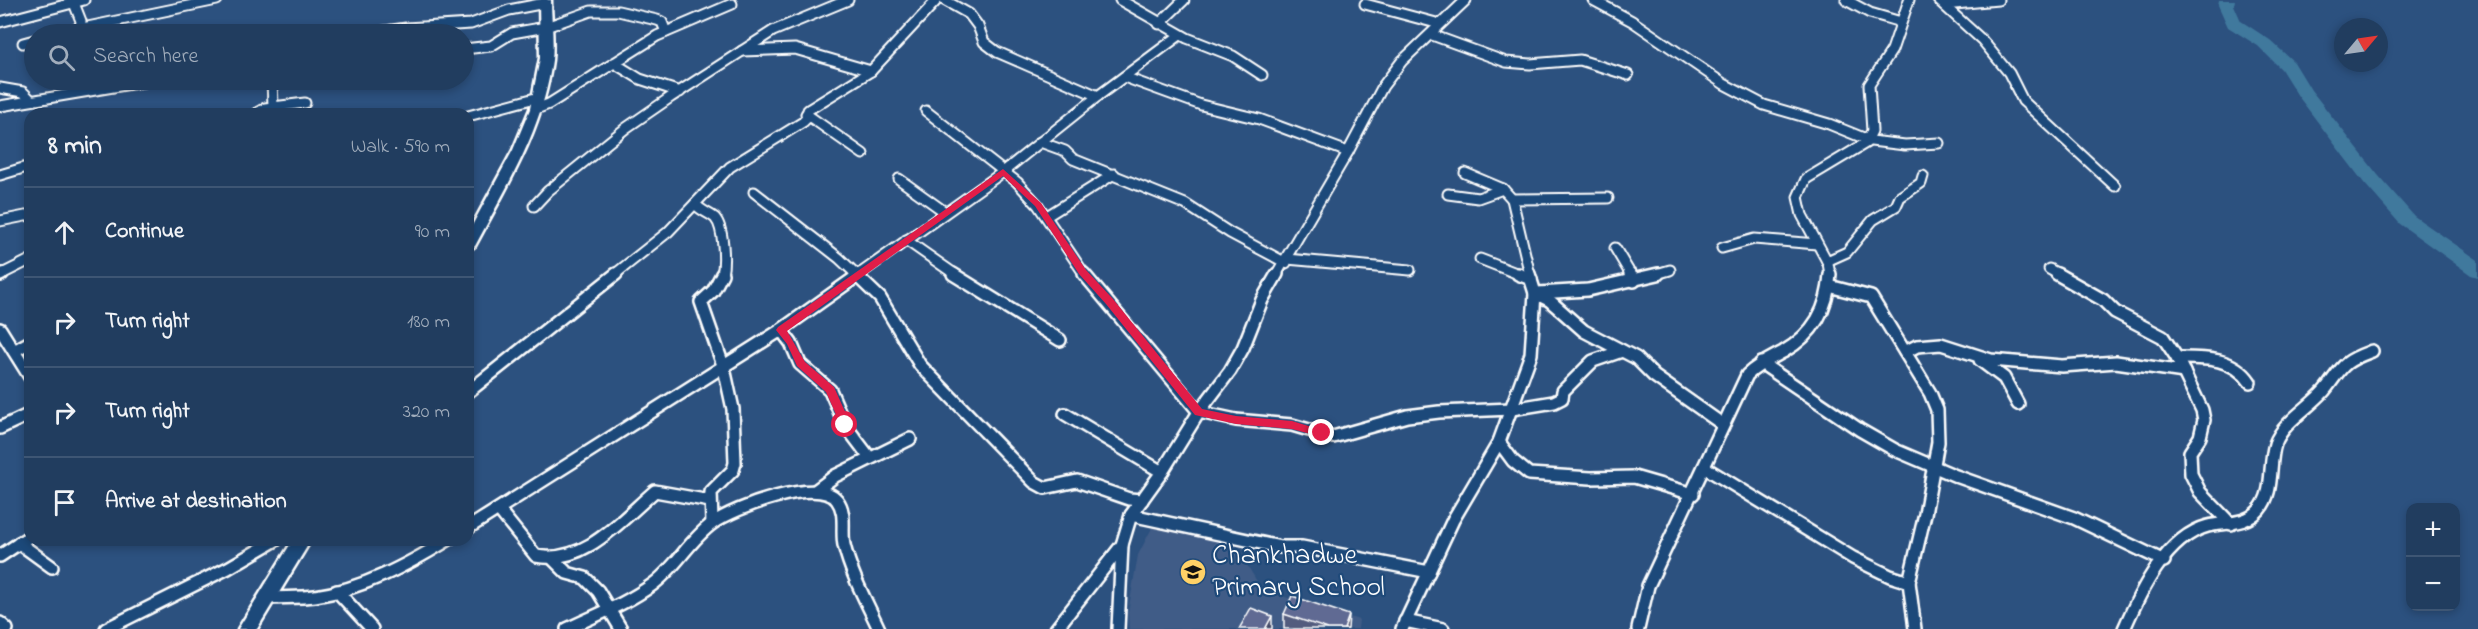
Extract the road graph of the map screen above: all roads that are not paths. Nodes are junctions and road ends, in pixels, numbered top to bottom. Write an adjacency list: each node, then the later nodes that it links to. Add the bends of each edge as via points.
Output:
1 (84, 0): 15 (street)
2 (217, 0): 21 (street)
3 (848, 0): 30 (street, via 773,31)
4 (937, 0): 32 (street)
5 (944, 0): 40 (street, via 969,14 984,42 997,52)
6 (1120, 0): 23 (street)
7 (1184, 0): 23 (street)
8 (1466, 0): 24 (street)
9 (1593, 0): 50 (street, via 1627,17 1744,96)
10 (1846, 0): 19 (street, via 1870,13)
11 (1909, 0): 19 (street)
12 (1998, 0): 14 (street)
13 (545, 2): 22 (street); 25 (street)
14 (1941, 2): 62 (street, via 1982,40 2009,73 2023,101)
15 (74, 3): 18 (street); 20 (street)
16 (732, 4): 26 (street)
17 (1365, 4): 24 (street)
18 (0, 22)
19 (1901, 22): 50 (street, via 1892,50 1869,85 1872,131)
20 (81, 24)
21 (100, 24)
22 (471, 24)
23 (1159, 24): 27 (street)
24 (1440, 24): 28 (street)
25 (546, 27): 26 (street, via 582,13 609,10 657,20); 29 (street, via 512,33 499,43); 43 (street, via 546,58)
26 (666, 32): 31 (street)
27 (1180, 35): 33 (street, via 1223,51); 35 (street)
28 (1432, 35): 34 (street, via 1506,62 1580,60); 53 (street, via 1391,73)
29 (474, 49)
30 (742, 51): 32 (street, via 795,49); 39 (street)
31 (614, 63): 39 (street, via 640,79); 43 (street, via 549,104)
32 (871, 71): 48 (street)
33 (1262, 75)
34 (1628, 75)
35 (1124, 77): 40 (street); 53 (street, via 1201,105 1259,119)
36 (0, 88): 41 (street, via 23,92)
37 (93, 90): 41 (street)
38 (272, 90): 45 (street)
39 (680, 92): 69 (street, via 626,128)
40 (1098, 96): 51 (street)
41 (31, 100): 44 (street)
42 (305, 103): 45 (street)
43 (538, 103): 49 (street); 74 (street, via 520,150)
44 (0, 106)
45 (273, 106): 46 (street)
46 (266, 108)
47 (926, 111): 56 (street)
48 (806, 114): 54 (street); 68 (street, via 803,122 730,167)
49 (474, 115)
50 (1868, 140): 52 (street, via 1906,147); 76 (street, via 1803,184 1798,205)
51 (1040, 142): 56 (street); 58 (street)
52 (1939, 143)
53 (1348, 152): 80 (street)
54 (863, 154)
55 (24, 168): 59 (street)
56 (1003, 172): 70 (street); 72 (street)
57 (1465, 173): 63 (street)
58 (1114, 174): 72 (street); 80 (street, via 1185,204 1230,233)
59 (0, 175)
60 (1923, 176): 81 (street, via 1921,183 1904,194 1896,206 1866,227 1847,252)
61 (898, 179): 70 (street)
62 (2115, 186)
63 (1503, 189): 65 (street, via 1478,198); 67 (street)
64 (754, 192): 87 (street)
65 (1448, 194)
66 (1608, 198): 67 (street)
67 (1512, 199): 88 (street)
68 (695, 204): 104 (street, via 714,217 722,230 719,237 724,273 716,290 701,302); 107 (street, via 656,243)
69 (534, 206)
70 (945, 212): 75 (street)
71 (24, 216): 73 (street)
72 (1047, 216): 110 (street, via 1082,272)
73 (0, 221)
74 (474, 235)
75 (906, 240): 87 (street); 94 (street)
76 (1817, 244): 78 (street, via 1754,239); 81 (street)
77 (1615, 248): 89 (street)
78 (1722, 248)
79 (1480, 259): 88 (street)
80 (1286, 261): 84 (street); 110 (street, via 1262,300 1230,371)
81 (1827, 261): 90 (street)
82 (24, 263): 86 (street)
83 (2049, 269): 101 (street, via 2103,300 2115,312 2163,337)
84 (1410, 270)
85 (1670, 270): 89 (street)
86 (0, 275)
87 (858, 275): 93 (street); 123 (street, via 884,304 920,365 1034,482 1045,488 1082,482)
88 (1531, 279): 91 (street)
89 (1634, 280): 91 (street, via 1575,292)
90 (1829, 286): 99 (street, via 1871,297); 102 (street, via 1827,306 1815,327 1790,348)
91 (1535, 293): 97 (street, via 1584,331); 109 (street, via 1532,354)
92 (0, 329): 96 (street)
93 (781, 330): 104 (street); 117 (street, via 801,364 830,390 845,425)
94 (1060, 340)
95 (24, 345): 96 (street)
96 (14, 351): 103 (street)
97 (1622, 351): 109 (street, via 1593,362 1563,391 1560,400); 113 (street)
98 (2372, 351): 128 (street, via 2351,360 2280,434 2271,458 2264,505 2254,516)
99 (1905, 352): 100 (street, via 1941,344); 119 (street, via 1937,411)
100 (1972, 356): 105 (street, via 2062,366 2116,362); 108 (street, via 1999,372 2012,388)
101 (2177, 358): 105 (street); 106 (street, via 2217,360 2242,372)
102 (1761, 363): 113 (street, via 1747,375); 119 (street, via 1852,427)
103 (24, 367)
104 (724, 368): 124 (street, via 733,409 735,463 711,492); 125 (street)
105 (2184, 372): 128 (street, via 2204,420 2200,437 2190,452 2189,472 2208,502)
106 (2250, 382)
107 (474, 387)
108 (2018, 404)
109 (1512, 409): 110 (street, via 1407,416 1333,437 1292,425); 116 (street)
110 (1198, 412): 120 (street)
111 (1065, 414): 120 (street)
112 (24, 417): 114 (street)
113 (1722, 424): 118 (street)
114 (0, 428)
115 (910, 439): 117 (street)
116 (1499, 442): 122 (street, via 1529,474 1634,477); 140 (street, via 1453,520)
117 (870, 458): 121 (street)
118 (1704, 467): 122 (street); 141 (street, via 1867,566)
119 (1934, 467): 138 (street, via 2082,521); 141 (street)
120 (1162, 472): 123 (street)
121 (815, 491): 127 (street, via 772,498); 153 (street, via 835,497 841,506 844,544)
122 (1693, 494): 157 (street, via 1648,586)
123 (1142, 500): 126 (street)
124 (710, 501): 127 (street); 137 (street, via 655,491 596,542)
125 (499, 510): 129 (street); 137 (street, via 536,556)
126 (1131, 514): 132 (street); 140 (street, via 1280,547 1302,547)
127 (712, 523): 144 (street, via 654,584)
128 (2231, 524): 138 (street, via 2212,525 2187,535)
129 (474, 525)
130 (24, 540): 131 (street)
131 (19, 543): 136 (street); 139 (street)
132 (1122, 545): 154 (street); 155 (street)
133 (266, 546): 148 (street)
134 (298, 546): 143 (street)
135 (437, 546): 142 (street)
136 (0, 556)
137 (554, 559): 144 (street, via 567,573 585,578)
138 (2164, 561): 159 (street, via 2134,605)
139 (52, 567)
140 (1429, 572): 146 (street)
141 (1909, 582): 158 (street)
142 (338, 591): 143 (street); 150 (street)
143 (268, 598): 149 (street)
144 (610, 609): 151 (street); 152 (street)
145 (0, 623): 147 (street)
146 (1404, 625): 156 (street)
147 (7, 629)
148 (106, 629)
149 (247, 629)
150 (372, 629)
151 (567, 629)
152 (621, 629)
153 (879, 629)
154 (1056, 629)
155 (1118, 629)
156 (1443, 629)
157 (1638, 629)
158 (1915, 629)
159 (2124, 629)

